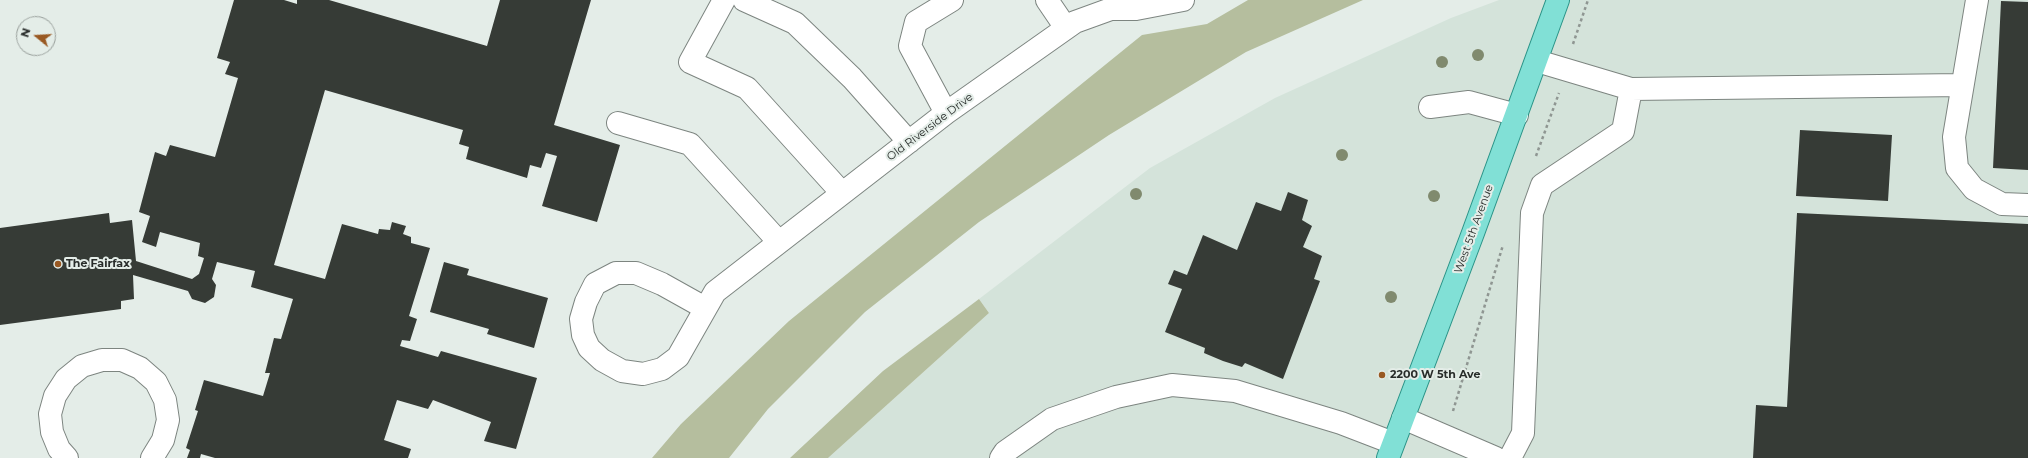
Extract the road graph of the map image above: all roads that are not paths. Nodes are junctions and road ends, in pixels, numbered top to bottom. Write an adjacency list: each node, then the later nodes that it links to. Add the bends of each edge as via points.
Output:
1 (724, 0): 18 (street, via 690,62 747,88)
2 (744, 0): 17 (street, via 795,23 852,78)
3 (952, 0): 14 (street, via 916,22 910,46)
4 (1047, 0): 9 (street)
5 (1183, 0): 8 (street, Old Riverside Drive, via 1136,9)
6 (1558, 0): 10 (main road, West 5th Avenue)
7 (1977, 0): 11 (street)
8 (1110, 5): 9 (street, Old Riverside Drive)
9 (1066, 28): 14 (street, Old Riverside Drive)
10 (1537, 61): 12 (street); 15 (main road, West 5th Avenue)
11 (1962, 84): 12 (street); 19 (street, via 1954,137 1957,168 1974,189 2002,204)
12 (1631, 89): 28 (street, via 1623,131 1542,185 1532,213 1523,433)
13 (1430, 107): 15 (street, via 1469,102)
14 (946, 113): 17 (street, Old Riverside Drive)
15 (1517, 115): 22 (main road, West 5th Avenue)
16 (618, 123): 20 (street, via 690,144)
17 (909, 142): 18 (street, Old Riverside Drive)
18 (842, 193): 20 (street, Old Riverside Drive)
19 (2028, 205)
20 (779, 242): 21 (street, Old Riverside Drive, via 715,292)
21 (705, 308): 21 (street, Old Riverside Drive, via 636,273 616,273 595,284 581,319 583,335 589,348 602,360 622,370 643,374 662,369 678,356)
22 (1403, 418): 23 (main road, West 5th Avenue); 27 (street)
23 (1391, 451): 26 (street, via 1341,423 1235,391 1172,385 1116,397 1052,418 1005,452)
24 (67, 458): 25 (street, via 59,449 52,432 50,414 55,396 66,378 82,366 102,360 122,360 140,368 156,382 165,400 168,420 164,440)
25 (152, 458)
26 (1001, 458)
27 (1496, 458)
28 (1510, 458)

